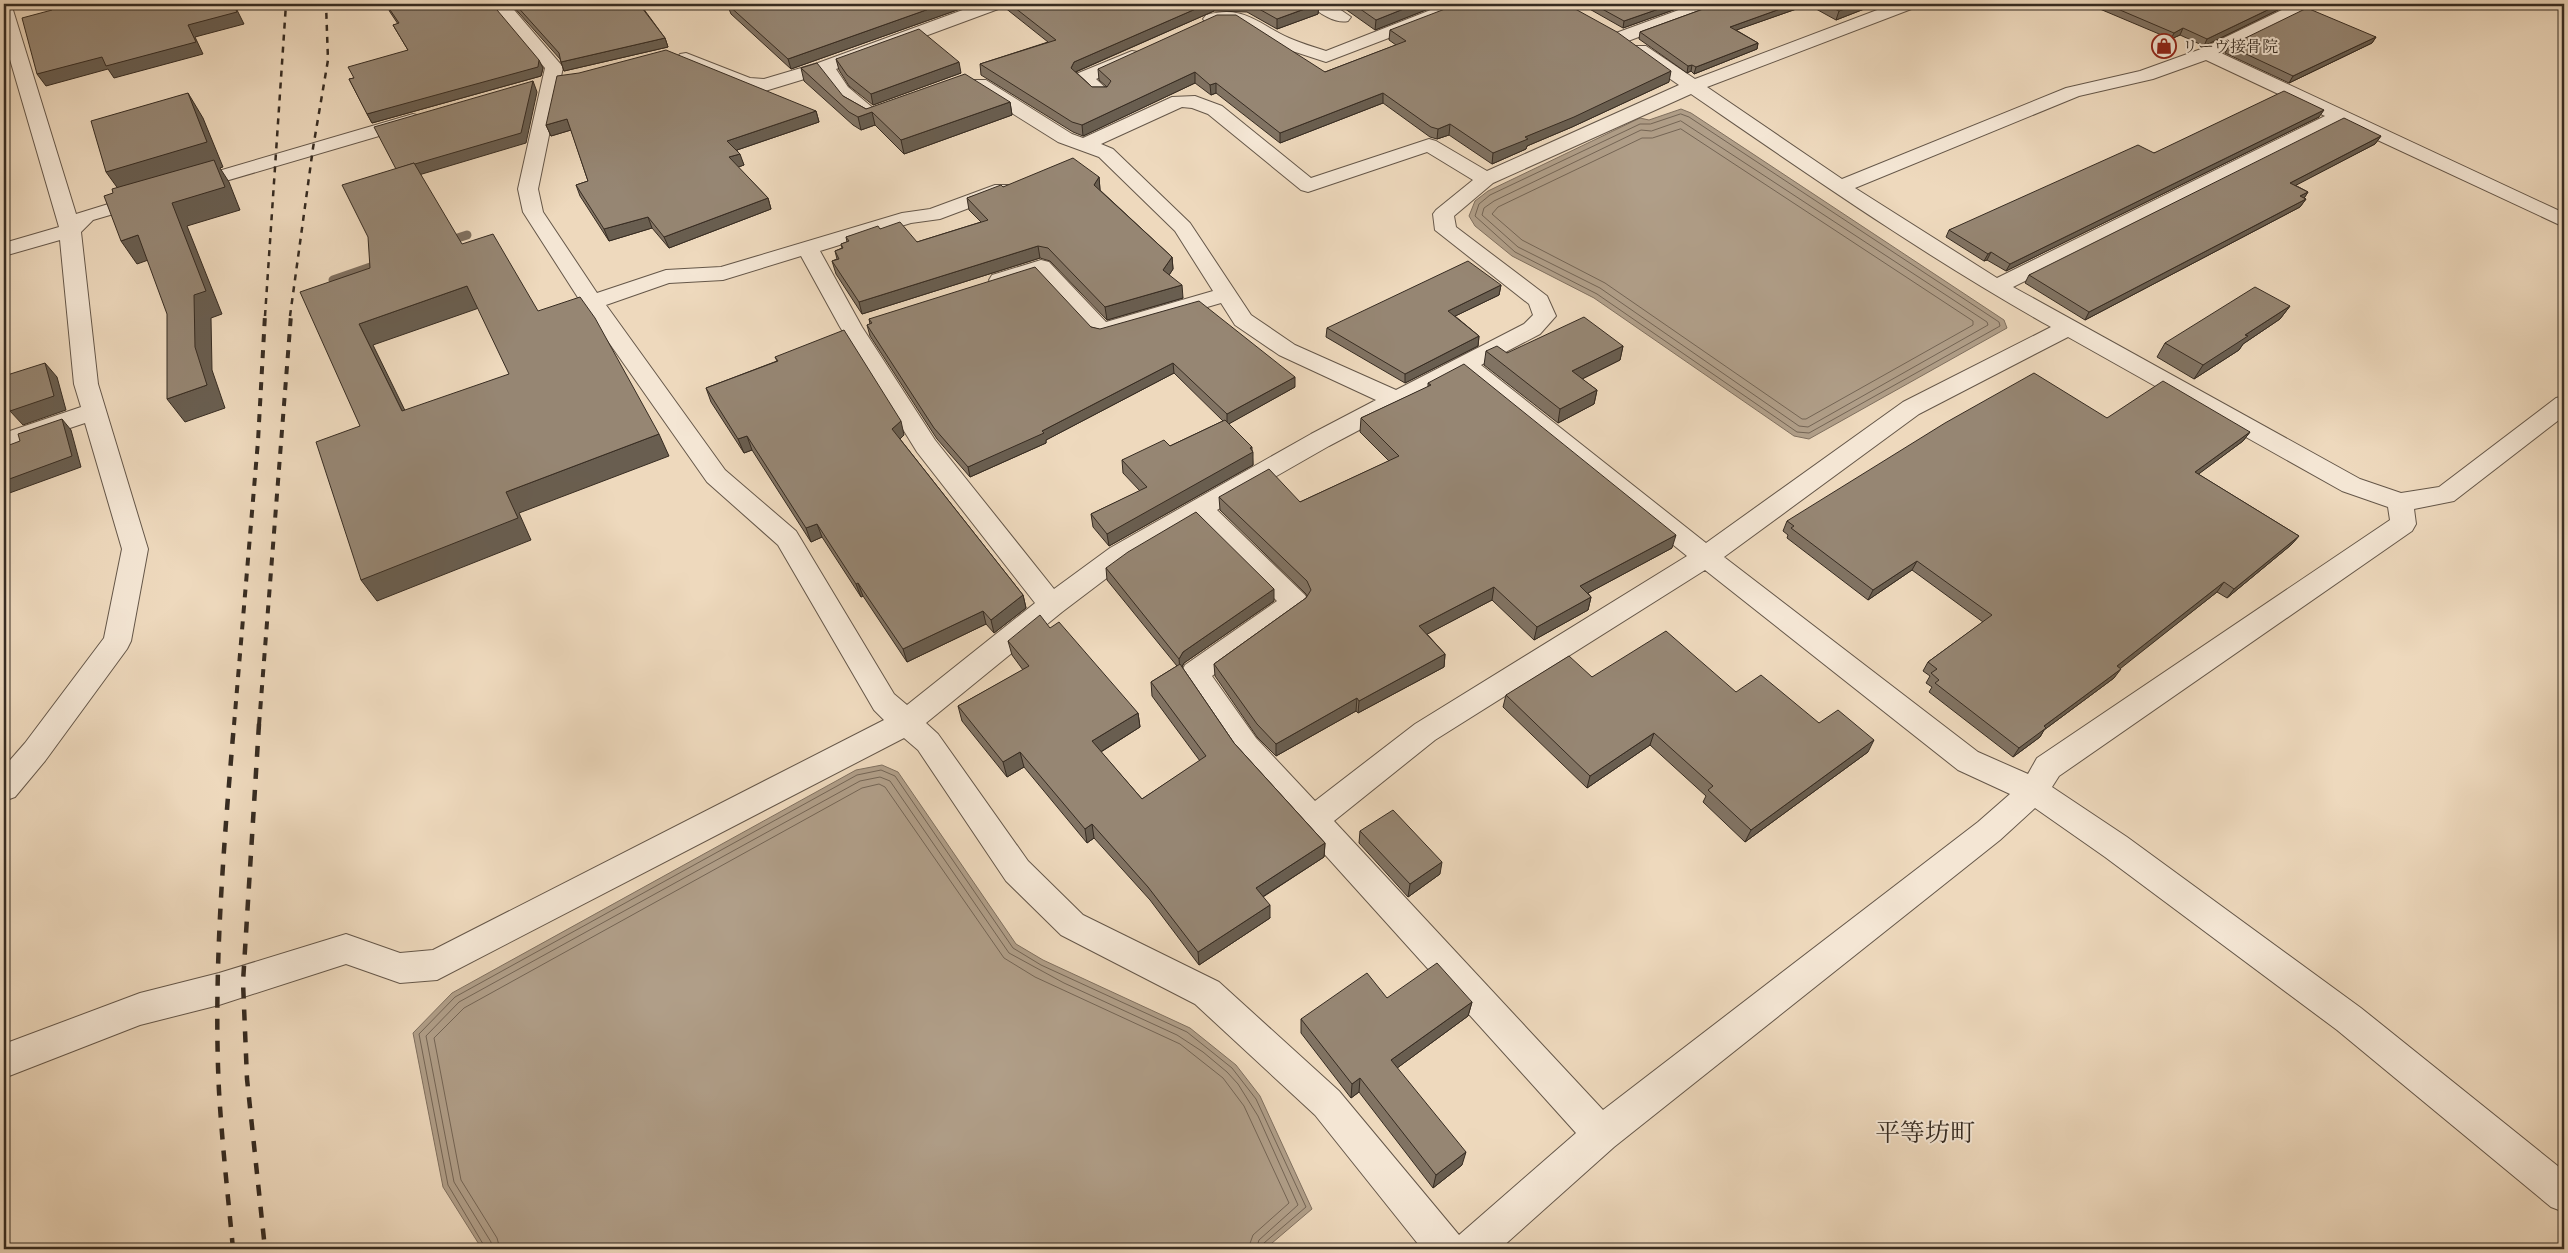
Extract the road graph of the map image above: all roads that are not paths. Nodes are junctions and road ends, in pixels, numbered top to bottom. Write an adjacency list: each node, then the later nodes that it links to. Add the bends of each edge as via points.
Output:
1 (500, 4): 35 (street, via 554,67 528,189 532,212)
2 (995, 4): 16 (street)
3 (1320, 4): 9 (street)
4 (1461, 4): 10 (street, via 1326,57 1283,42 1241,18 1214,18)
5 (1710, 4): 12 (street)
6 (1908, 4): 18 (street)
7 (2307, 4): 15 (street)
8 (4, 10): 29 (street)
9 (1342, 17)
10 (1197, 26)
11 (1606, 28): 12 (street)
12 (1622, 37): 18 (street)
13 (1145, 50): 19 (street, via 1084,78)
14 (671, 53): 16 (street, via 746,83 765,85)
15 (2207, 54): 27 (street, via 2146,75 2073,92); 28 (street)
16 (825, 67): 20 (street, via 841,91 870,116)
17 (961, 82): 23 (street, via 970,78 1065,138)
18 (1691, 87): 25 (street); 27 (street)
19 (1102, 92)
20 (906, 102)
21 (428, 116): 29 (street, via 86,216)
22 (2334, 120): 33 (street)
23 (1088, 147): 24 (street); 25 (street, via 1179,101 1195,102 1215,110 1308,186 1428,145); 34 (street, via 1106,153 1183,227)
24 (1067, 161)
25 (1486, 179): 37 (street, via 1443,214 1446,230 1539,301 1545,316 1532,329)
26 (1024, 180): 30 (street, via 934,215 909,217)
27 (1840, 187): 33 (street)
28 (2564, 220)
29 (70, 230): 31 (street); 40 (street, via 86,384)
30 (808, 249): 35 (street, via 723,273 666,277); 45 (street, via 860,324 926,446)
31 (4, 250)
32 (978, 287): 34 (street, via 1041,267 1101,331)
33 (1996, 287): 36 (street)
34 (1226, 294): 38 (street, via 1243,320 1287,350)
35 (592, 302): 46 (street, via 716,476 788,538 884,702)
36 (2067, 328): 42 (street, via 2351,485); 44 (street, via 1911,408)
37 (1465, 365): 38 (street); 44 (street)
38 (1396, 400): 43 (street)
39 (2564, 404): 42 (street, via 2445,495)
40 (94, 411): 41 (street); 47 (street, via 135,549 116,641 35,752)
41 (4, 442)
42 (2400, 502): 48 (street, via 2403,524 2048,767)
43 (1199, 508): 45 (street, via 1119,555); 49 (street, via 1295,602 1195,673 1246,747)
44 (1706, 557): 48 (street, via 1968,761); 49 (street, via 1425,732)
45 (1052, 605): 46 (street)
46 (907, 722): 50 (street, via 437,965 400,968 346,949 219,990 140,1009); 53 (street, via 928,742 1016,872 1072,925 1207,992 1327,1103)
47 (4, 788)
48 (2034, 790): 51 (street, via 1989,831); 52 (street, via 2116,846 2349,1019)
49 (1313, 820): 51 (street)
50 (4, 1061)
51 (1601, 1134): 54 (street)
52 (2564, 1194)
53 (1446, 1249)
54 (1472, 1249)

